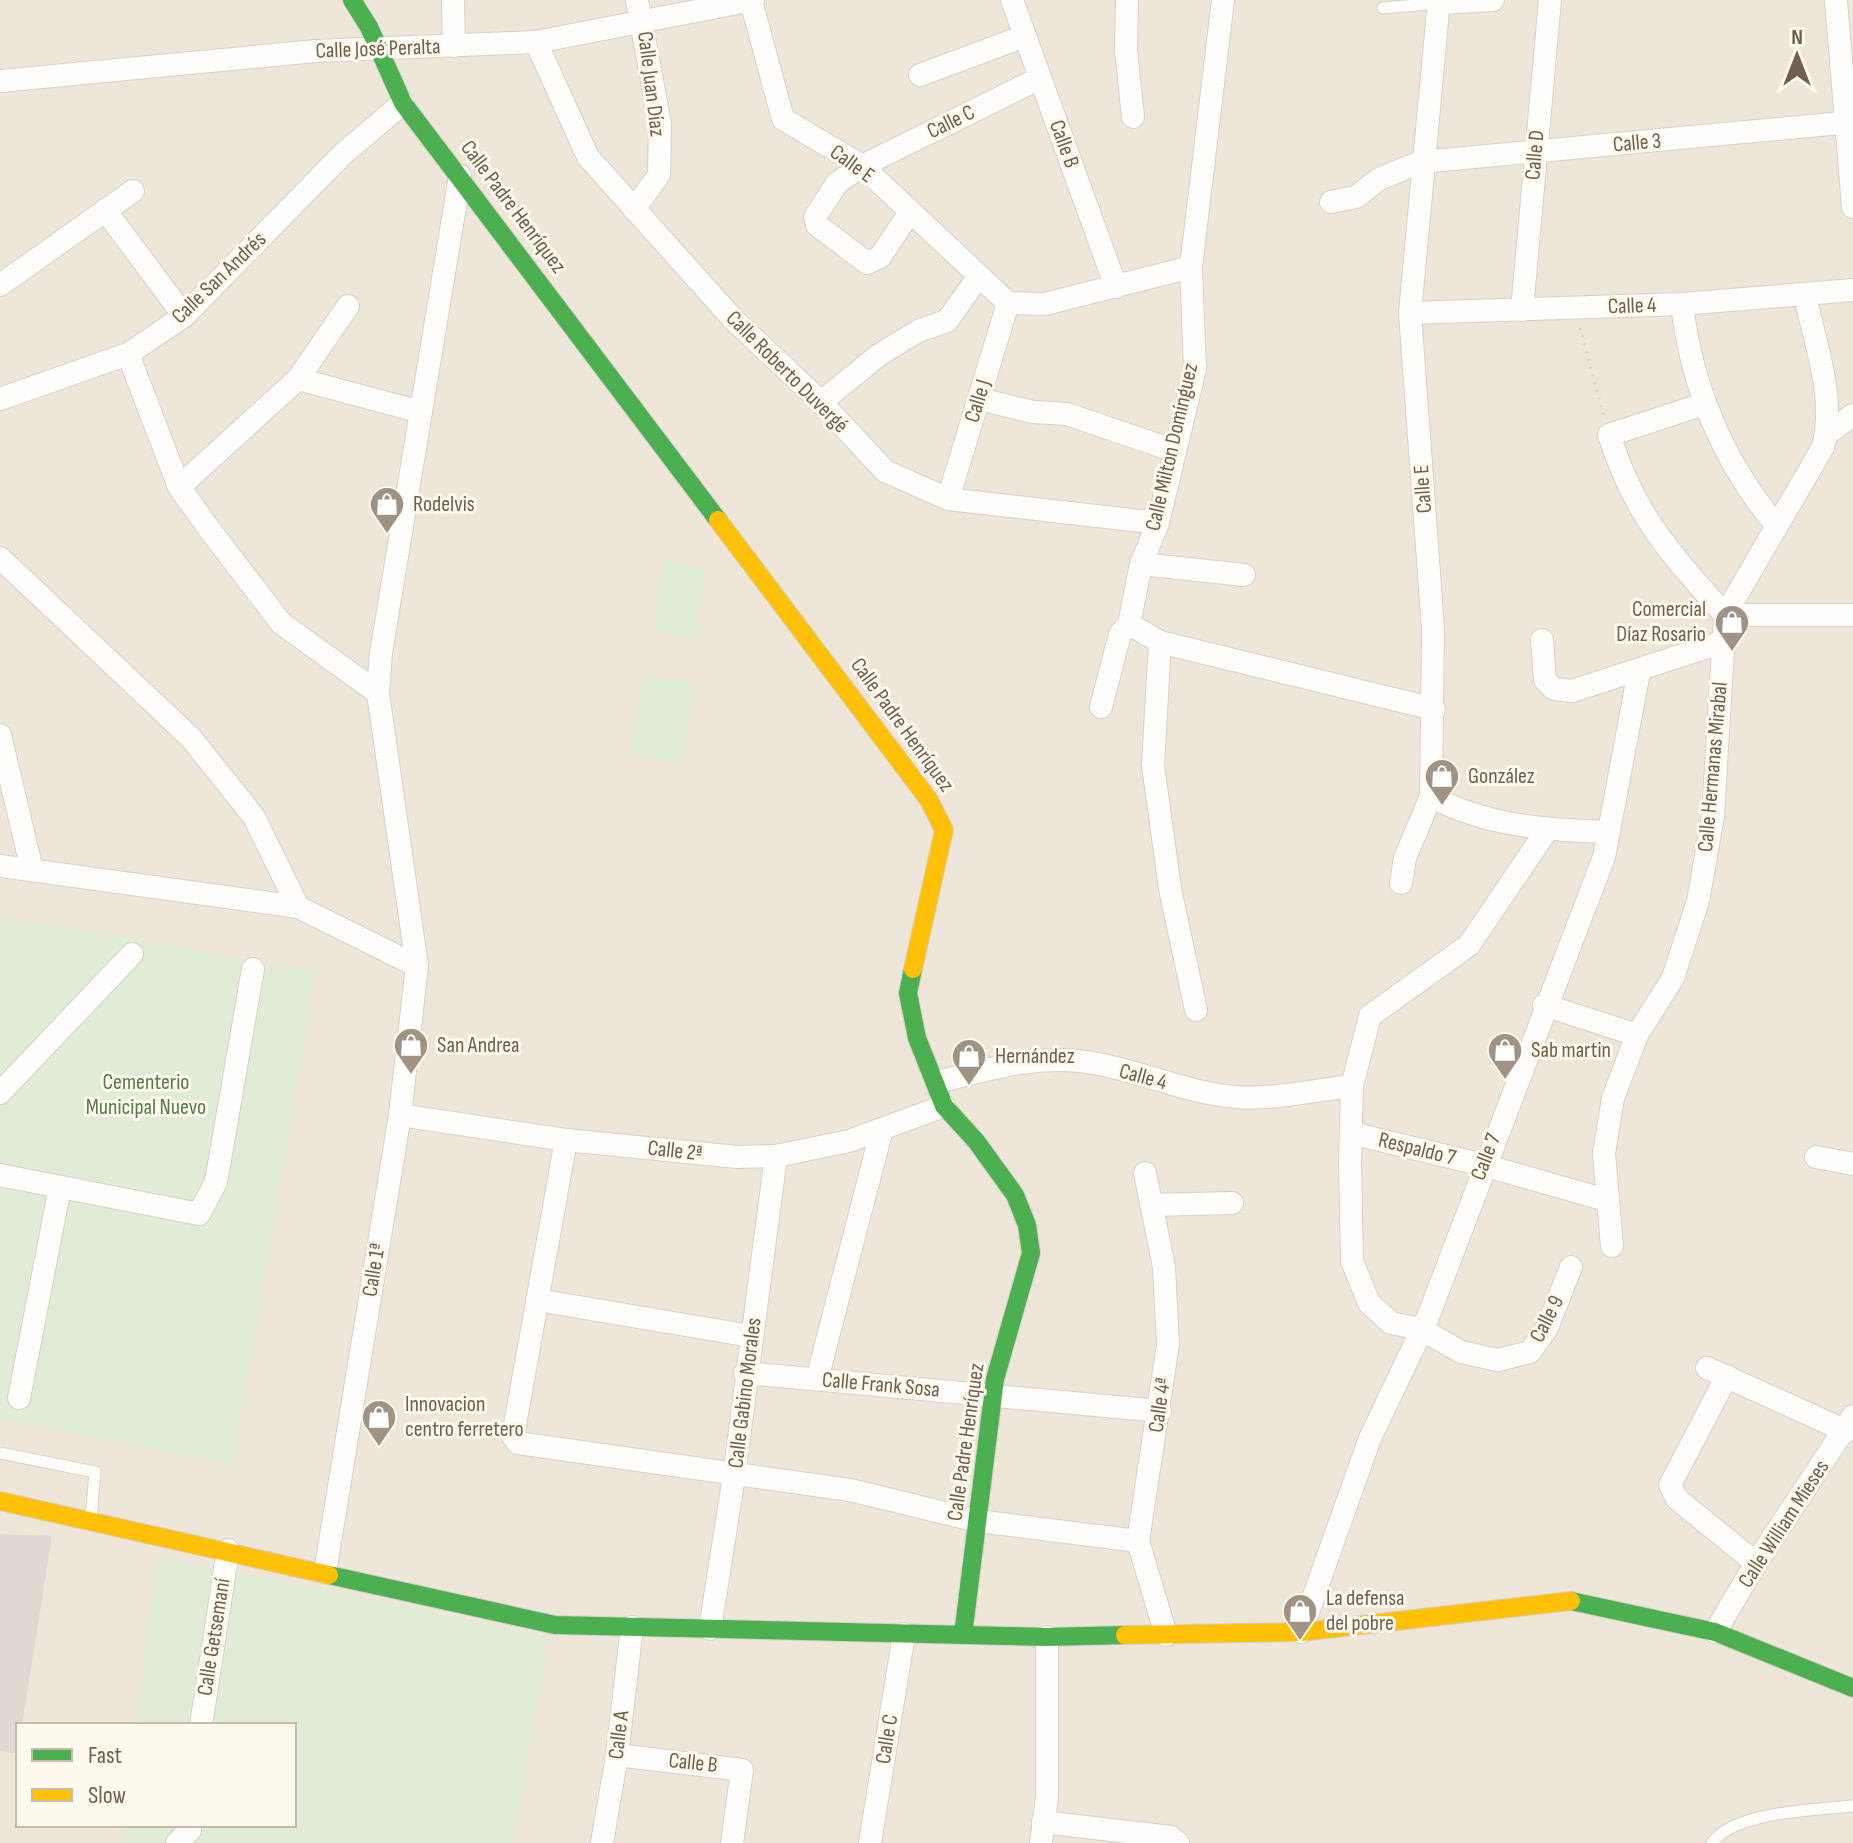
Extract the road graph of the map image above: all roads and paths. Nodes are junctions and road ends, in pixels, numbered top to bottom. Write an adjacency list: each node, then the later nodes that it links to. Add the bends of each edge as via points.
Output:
1 (352, 0): 16 (main road, Calle Padre Henríquez)
2 (453, 0): 15 (street)
3 (752, 0): 12 (street, Calle José Peralta); 25 (street, Calle E, via 783,119)
4 (1012, 0): 13 (street, Calle B)
5 (1127, 0): 21 (street)
6 (1223, 0): 33 (street, Calle Milton Domínguez)
7 (1493, 0): 10 (street)
8 (1550, 0): 23 (street, Calle D)
9 (1836, 0): 22 (street)
10 (1439, 2): 11 (lane); 24 (street, Calle E)
11 (1383, 8)
12 (640, 10): 14 (street, Calle José Peralta); 30 (street, Calle Juan Díaz, via 660,124 659,175)
13 (1025, 36): 17 (street); 18 (street, Calle B)
14 (536, 42): 15 (street, Calle José Peralta); 30 (street, Calle Roberto Duvergé, via 588,157)
15 (454, 46): 16 (street, Calle José Peralta)
16 (378, 49): 19 (street, Calle José Peralta); 20 (main road, Calle Padre Henríquez)
17 (920, 75)
18 (1040, 78): 25 (street, Calle C); 36 (street, Calle B)
19 (0, 81)
20 (403, 103): 26 (main road, Calle Padre Henríquez); 45 (street, Calle San Andrés, via 343,154)
21 (1133, 117)
22 (1850, 122): 23 (street, Calle 3); 29 (street)
23 (1535, 152): 24 (street, Calle 3); 43 (street, Calle D)
24 (1421, 162): 28 (street, Calle 3, via 1379,179 1356,197); 44 (street, Calle E)
25 (862, 166): 32 (street, Calle E); 32 (street, Calle C, via 837,183 818,210 817,225 867,263 874,262)
26 (460, 176): 52 (street, Calle 1ª); 88 (main road, Calle Padre Henríquez, via 929,800 944,830 908,993 917,1038)
27 (133, 191): 31 (street)
28 (1331, 202)
29 (1853, 207)
30 (634, 209): 50 (street, Calle Roberto Duvergé, via 734,320)
31 (105, 210): 35 (street); 45 (street)
32 (910, 212): 34 (street, Calle E)
33 (1191, 267): 36 (street); 56 (street, Calle Milton Domínguez, via 1195,369)
34 (979, 276): 39 (street, Calle E); 50 (street, via 947,321 918,331 879,355)
35 (0, 285)
36 (1116, 287): 39 (street, via 1045,304)
37 (1853, 290): 38 (street, Calle 4)
38 (1805, 296): 40 (street, Calle 4); 54 (street, Calle Hermanas Mirabal, via 1827,404)
39 (1008, 303): 49 (street, Calle J)
40 (1682, 304): 42 (street, Calle 4); 51 (street)
41 (348, 306): 47 (street)
42 (1575, 309): 43 (street, Calle 4); 55 (path)
43 (1522, 310): 44 (street, Calle 4)
44 (1410, 313): 73 (street, Calle E)
45 (184, 316): 46 (street, Calle San Andrés)
46 (128, 354): 48 (street, Calle San Andrés); 57 (street)
47 (298, 379): 52 (street); 57 (street)
48 (0, 399)
49 (979, 399): 56 (street, via 1067,414); 58 (street, Calle J)
50 (821, 402): 58 (street, Calle Roberto Duvergé, via 885,471)
51 (1704, 404): 55 (street); 60 (street, via 1736,472)
52 (421, 412): 71 (street, Calle 1ª)
53 (1853, 415): 54 (street)
54 (1827, 434): 60 (street, Calle Hermanas Mirabal)
55 (1609, 435): 64 (street, via 1622,475 1649,525)
56 (1175, 451): 59 (street, Calle Milton Domínguez)
57 (179, 487): 71 (street, via 281,623)
58 (948, 499): 59 (street, Calle Roberto Duvergé)
59 (1158, 523): 62 (street, Calle Milton Domínguez)
60 (1777, 526): 64 (street, Calle Hermanas Mirabal)
61 (0, 558): 81 (street, via 191,738 254,817)
62 (1141, 564): 63 (street); 66 (street, Calle Milton Domínguez)
63 (1244, 575)
64 (1725, 615): 65 (street); 69 (street, Calle Hermanas Mirabal)
65 (1853, 615)
66 (1129, 624): 68 (street); 72 (street, Calle Milton Domínguez, via 1120,634)
67 (1542, 640): 70 (street, via 1545,680 1554,689 1572,691)
68 (1160, 642): 73 (street); 86 (street, via 1153,765 1170,889)
69 (1723, 642): 70 (street); 87 (street, Calle Hermanas Mirabal, via 1713,816 1698,901 1673,978)
70 (1639, 672): 77 (street, Calle 7)
71 (378, 693): 83 (street, Calle 1ª)
72 (1101, 707)
73 (1434, 709): 75 (street, Calle E)
74 (0, 735): 79 (street)
75 (1431, 796): 76 (street, via 1450,807); 80 (street, via 1405,858)
76 (1547, 830): 77 (street); 89 (street, via 1469,945 1370,1016)
77 (1609, 832): 85 (street, Calle 7, via 1604,857)
78 (0, 866): 79 (street)
79 (32, 870): 81 (street)
80 (1401, 883)
81 (298, 907): 83 (street)
82 (132, 954): 90 (street)
83 (417, 966): 92 (street, Calle 1ª)
84 (253, 969): 102 (street, via 216,1182 199,1214)
85 (1544, 1005): 87 (street); 99 (street, Calle 7)
86 (1196, 1010)
87 (1637, 1035): 103 (street, Calle Hermanas Mirabal, via 1613,1098 1604,1153)
88 (937, 1082): 89 (street, Calle 4, via 1017,1062 1059,1061 1087,1062 1238,1097); 91 (main road, Calle Padre Henríquez)
89 (1352, 1086): 94 (street)
90 (0, 1093)
91 (944, 1106): 93 (street, Calle 2ª); 113 (main road, Calle Padre Henríquez, via 1015,1195 1027,1225 1027,1276)
92 (400, 1115): 95 (street, Calle 2ª); 125 (street, Calle 1ª)
93 (882, 1129): 96 (street, Calle 2ª); 112 (street)
94 (1351, 1133): 99 (street, Respaldo 7); 109 (street, via 1352,1261 1369,1303 1391,1323)
95 (566, 1140): 96 (street, Calle 2ª); 108 (street)
96 (776, 1156): 110 (street, Calle Gabino Morales)
97 (1816, 1157): 98 (street)
98 (1853, 1164)
99 (1483, 1165): 103 (street, Respaldo 7); 109 (street, Calle 7)
100 (1145, 1173): 105 (street, Calle 4ª)
101 (0, 1175): 102 (street)
102 (60, 1187): 114 (street)
103 (1606, 1200): 106 (street, Calle Hermanas Mirabal)
104 (1232, 1203): 105 (street)
105 (1151, 1205): 115 (street, Calle 4ª, via 1164,1267 1168,1344)
106 (1612, 1246)
107 (1571, 1267): 109 (street, Calle 9, via 1547,1328 1530,1352 1498,1360 1461,1352)
108 (537, 1300): 110 (street); 118 (street, via 515,1440)
109 (1421, 1329): 128 (street, Calle 7, via 1370,1438)
110 (751, 1336): 111 (street, Calle Gabino Morales)
111 (745, 1373): 112 (street, Calle Frank Sosa); 118 (street, Calle Gabino Morales)
112 (817, 1379): 113 (street, Calle Frank Sosa)
113 (993, 1395): 115 (street, Calle Frank Sosa); 121 (main road, Calle Padre Henríquez)
114 (19, 1398)
115 (1160, 1411): 122 (street, Calle 4ª)
116 (1850, 1423): 124 (street, Calle William Mieses); 124 (street, via 1717,1372 1670,1485 1677,1499)
117 (0, 1453): 120 (lane, via 95,1472)
118 (734, 1476): 121 (street, via 850,1490); 127 (street, Calle Gabino Morales)
119 (0, 1501): 120 (main road)
120 (91, 1519): 123 (main road)
121 (978, 1521): 122 (street); 131 (main road, Calle Padre Henríquez)
122 (1138, 1541): 132 (street, Calle 4ª)
123 (228, 1550): 125 (main road); 135 (street, Calle Getsemaní)
124 (1756, 1563): 129 (street, Calle William Mieses)
125 (325, 1572): 126 (main road, via 555,1625)
126 (632, 1627): 127 (main road); 136 (street, Calle A)
127 (710, 1629): 130 (main road)
128 (1301, 1632): 129 (main road, via 1566,1600); 132 (main road)
129 (1715, 1632): 134 (main road)
130 (904, 1634): 131 (main road); 142 (street, Calle C)
131 (963, 1635): 133 (main road)
132 (1166, 1635): 133 (main road)
133 (1047, 1637): 138 (street)
134 (1853, 1688)
135 (201, 1723)
136 (617, 1755): 140 (street, Calle A); 141 (street, Calle B, via 742,1770)
137 (1853, 1806): 139 (lane, via 1749,1820)
138 (1042, 1832): 143 (street, via 1171,1837)
139 (1717, 1840)
140 (602, 1843)
141 (732, 1843)
142 (870, 1843)
143 (1178, 1843)

